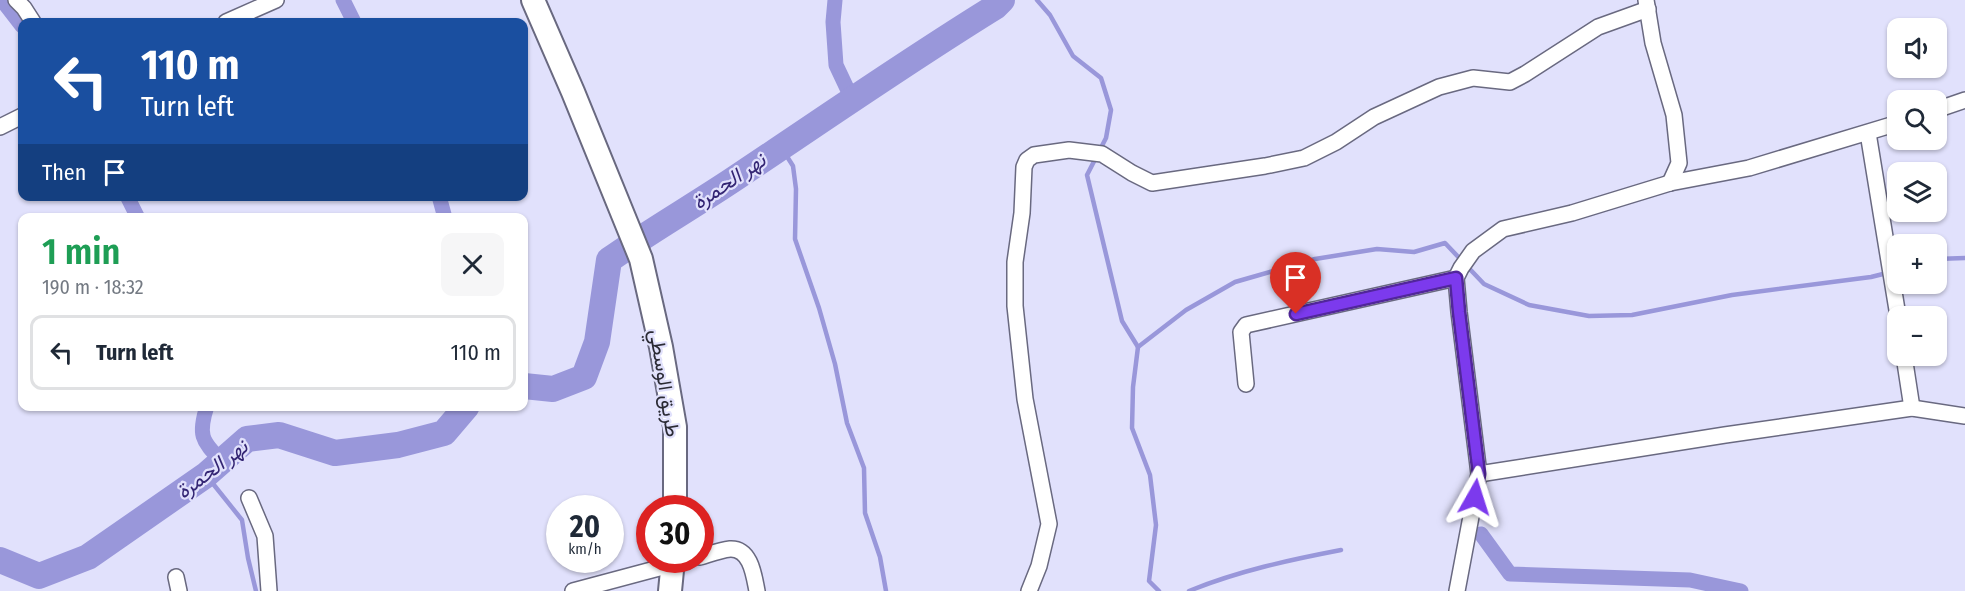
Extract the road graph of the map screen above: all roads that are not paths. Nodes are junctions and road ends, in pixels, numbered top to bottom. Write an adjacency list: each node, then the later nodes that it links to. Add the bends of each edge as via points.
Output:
1 (16, 0): 5 (street)
2 (276, 0): 6 (street)
3 (533, 0): 21 (main road, طريق الوسطي, via 641,259 675,427)
4 (1647, 5): 13 (street, via 1653,43 1674,115 1679,163); 30 (street, via 1598,27 1510,82 1473,78 1439,87 1374,117 1304,158 1152,183 1102,154 1064,151 1034,155 1027,160 1014,279 1016,334 1049,524)
5 (30, 18)
6 (235, 18)
7 (1965, 100): 8 (street)
8 (1947, 106)
9 (18, 118): 10 (street)
10 (0, 127)
11 (1887, 127): 12 (street)
12 (1868, 133): 13 (street, via 1749,168); 15 (street)
13 (1670, 183): 14 (street, via 1503,229 1473,251)
14 (1459, 273): 17 (street, via 1246,325 1241,332); 20 (street, via 1459,312)
15 (1897, 306)
16 (1906, 366): 18 (street)
17 (1246, 384)
18 (1912, 408): 19 (street); 20 (street)
19 (1965, 416)
20 (1479, 474): 31 (street)
21 (675, 495)
22 (249, 498): 26 (street, via 266,536)
23 (714, 553): 29 (street, via 731,549 739,552 752,567)
24 (636, 573): 27 (street)
25 (675, 573): 28 (main road)
26 (269, 591)
27 (573, 591)
28 (670, 591)
29 (757, 591)
30 (1029, 591)
31 (1457, 591)

